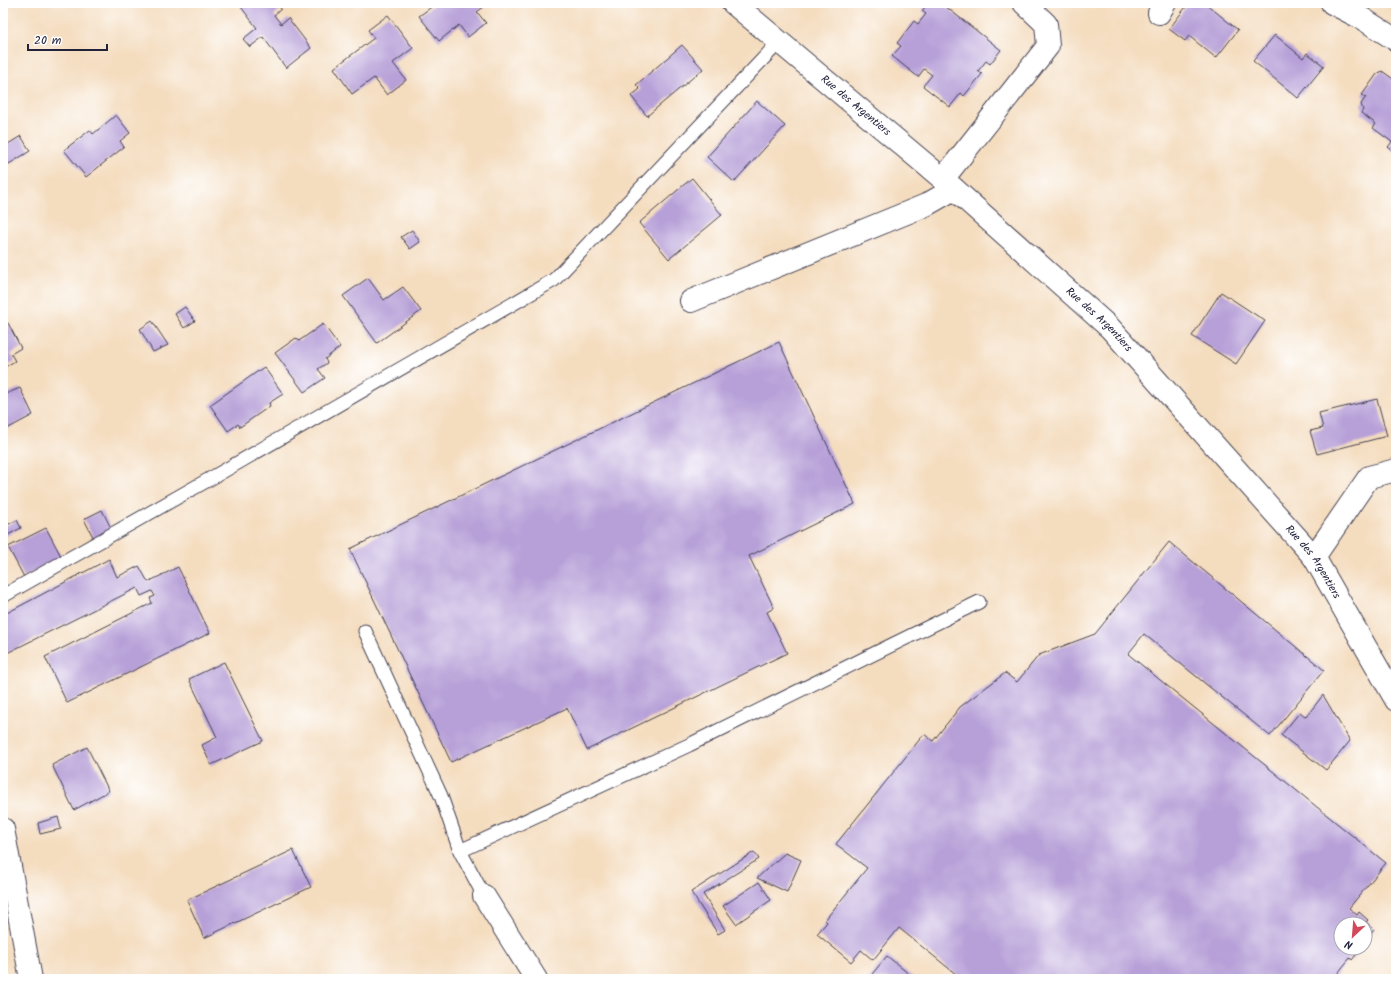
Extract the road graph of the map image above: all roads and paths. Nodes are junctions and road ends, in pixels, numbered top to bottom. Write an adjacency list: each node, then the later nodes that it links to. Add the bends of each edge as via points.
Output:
1 (733, 3): 5 (street, Rue des Argentiers)
2 (1024, 3): 6 (street, via 1046,24 1048,46)
3 (1332, 3): 4 (street)
4 (1396, 40)
5 (780, 41): 6 (street, Rue des Argentiers); 10 (lane, via 554,280 229,469)
6 (948, 184): 7 (street, via 926,205); 9 (street, Rue des Argentiers, via 1110,328)
7 (691, 301)
8 (1396, 470): 9 (street, via 1369,478)
9 (1314, 557): 13 (street, Rue des Argentiers)
10 (3, 596)
11 (979, 602): 15 (lane, via 689,745)
12 (365, 631): 15 (lane, via 441,796)
13 (1396, 700)
14 (3, 829): 17 (street)
15 (460, 851): 16 (lane)
16 (484, 896): 18 (street)
17 (31, 979)
18 (536, 979)

